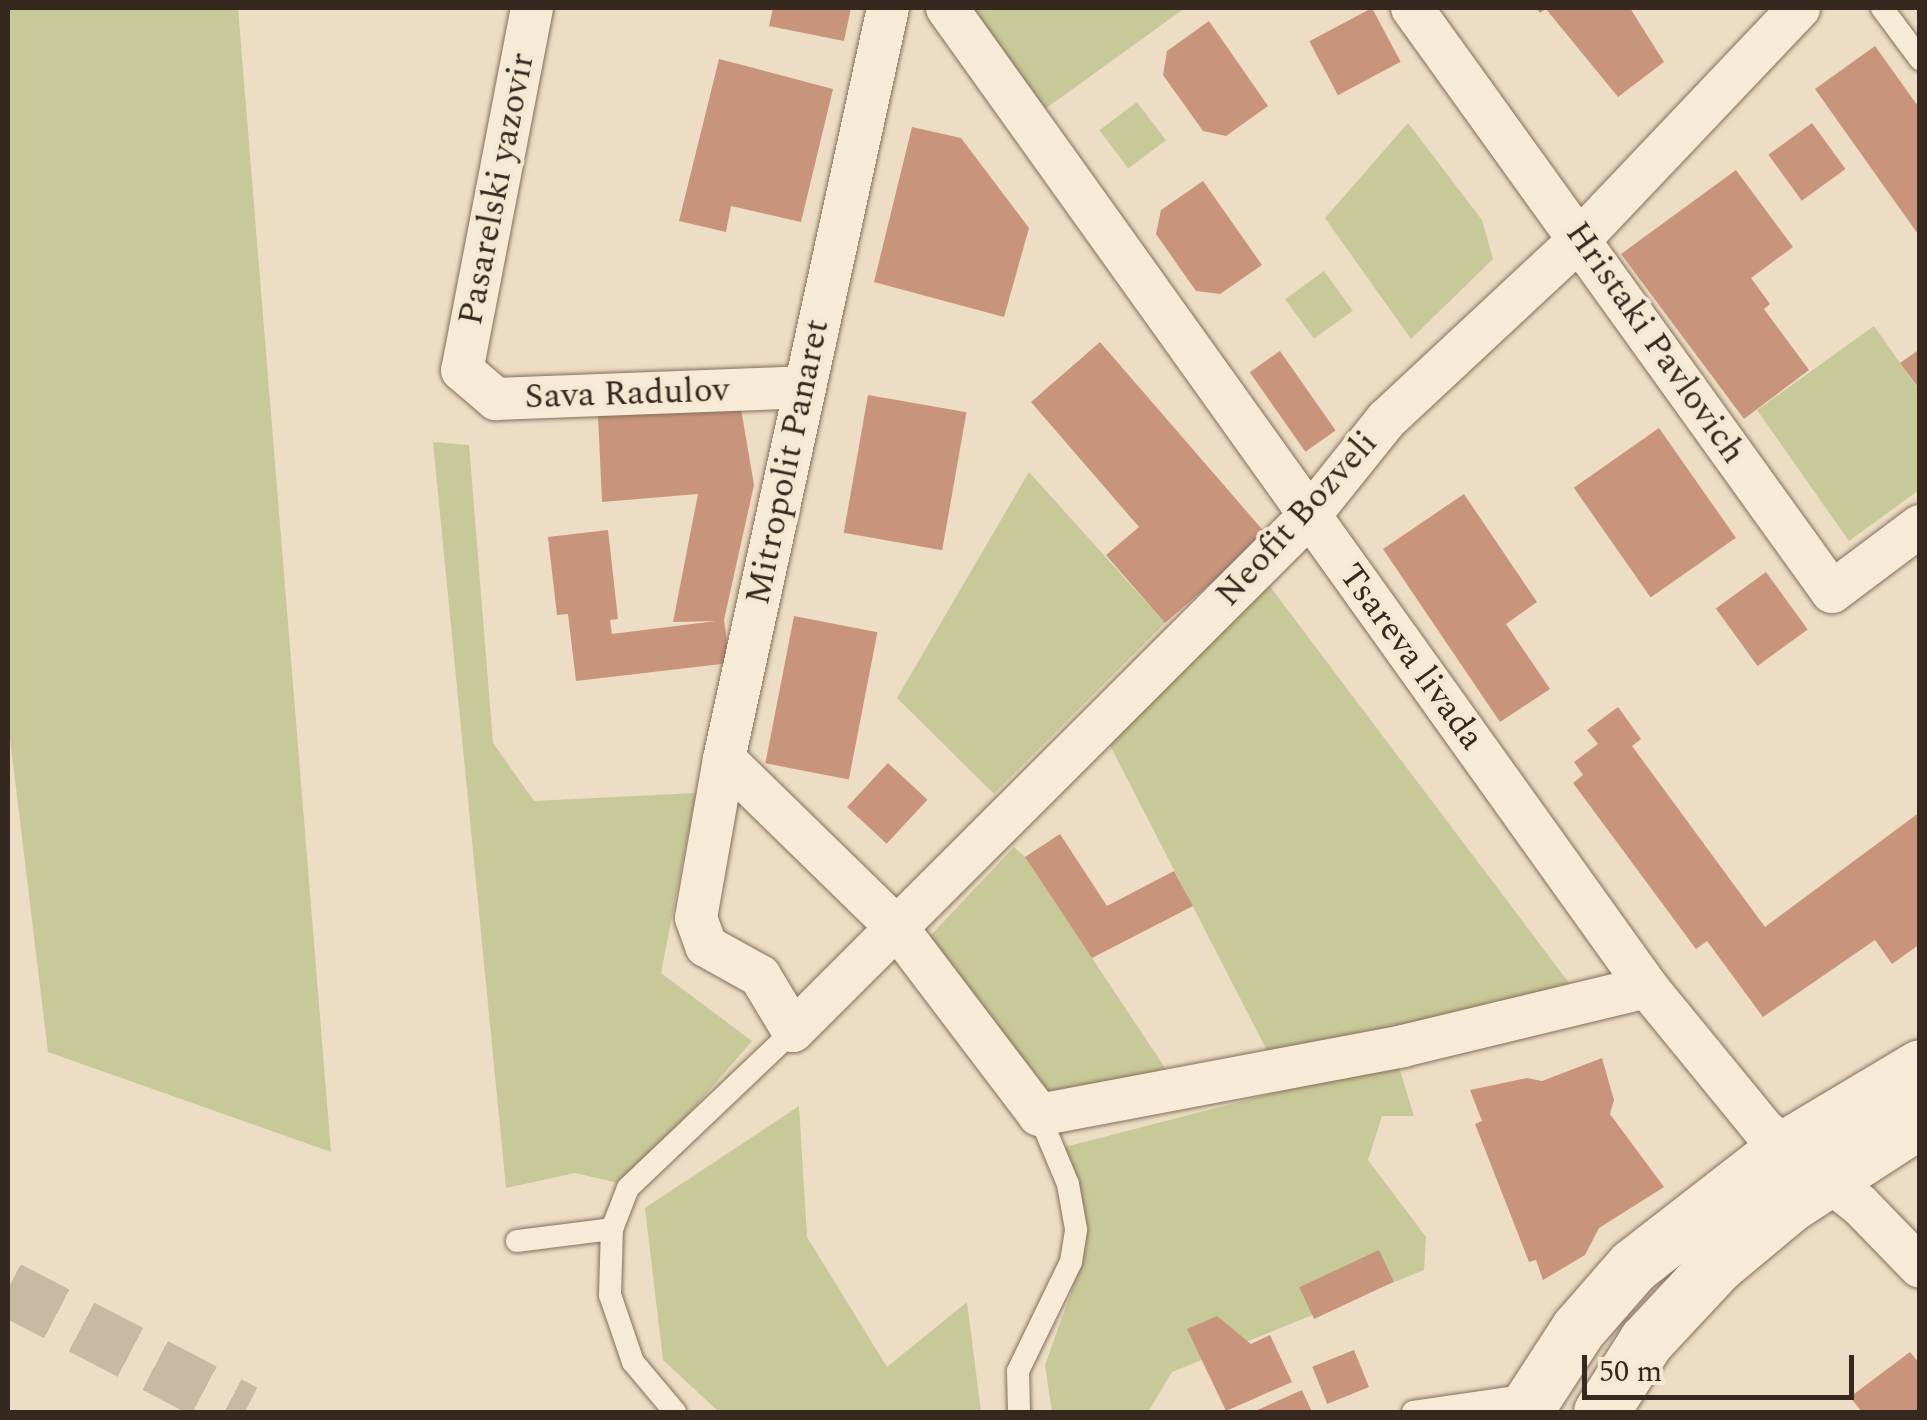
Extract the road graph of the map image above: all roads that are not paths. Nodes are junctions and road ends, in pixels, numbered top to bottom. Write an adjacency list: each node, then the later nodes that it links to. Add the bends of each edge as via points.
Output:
1 (532, 8): 9 (street, Pasarelski yazovir)
2 (888, 8): 10 (street, Mitropolit Panaret)
3 (947, 8): 11 (street, Tsareva livada)
4 (1412, 8): 8 (street, Hristaki Pavlovich)
5 (1799, 8): 8 (street, Neofit Bozveli)
6 (1882, 8): 7 (lane)
7 (1920, 59)
8 (1581, 238): 11 (street, Neofit Bozveli, via 1386,420); 12 (street, Hristaki Pavlovich, via 1832,592)
9 (462, 370): 10 (street, Sava Radulov, via 496,399)
10 (803, 387): 13 (street, Mitropolit Panaret)
11 (1310, 515): 14 (street, Neofit Bozveli); 15 (street, Tsareva livada)
12 (1920, 526)
13 (724, 759): 14 (street); 16 (street, Mitropolit Panaret, via 696,918 706,946 760,976)
14 (898, 930): 16 (street, Neofit Bozveli); 18 (street)
15 (1648, 988): 18 (street, via 1403,1046); 20 (street, Tsareva livada, via 1764,1130)
16 (793, 1031): 21 (lane, via 628,1188)
17 (1920, 1067): 20 (street)
18 (1039, 1115): 26 (lane, via 1068,1184 1076,1229 1071,1262 1018,1370)
19 (1920, 1120): 20 (street)
20 (1806, 1163): 23 (street, Tsareva livada); 24 (street, via 1633,1266); 28 (street, via 1675,1304)
21 (612, 1229): 22 (lane); 25 (lane, via 610,1295 633,1362)
22 (517, 1241)
23 (1920, 1267)
24 (1528, 1404): 27 (lane)
25 (675, 1412)
26 (1018, 1412)
27 (1412, 1412)
28 (1601, 1412)

